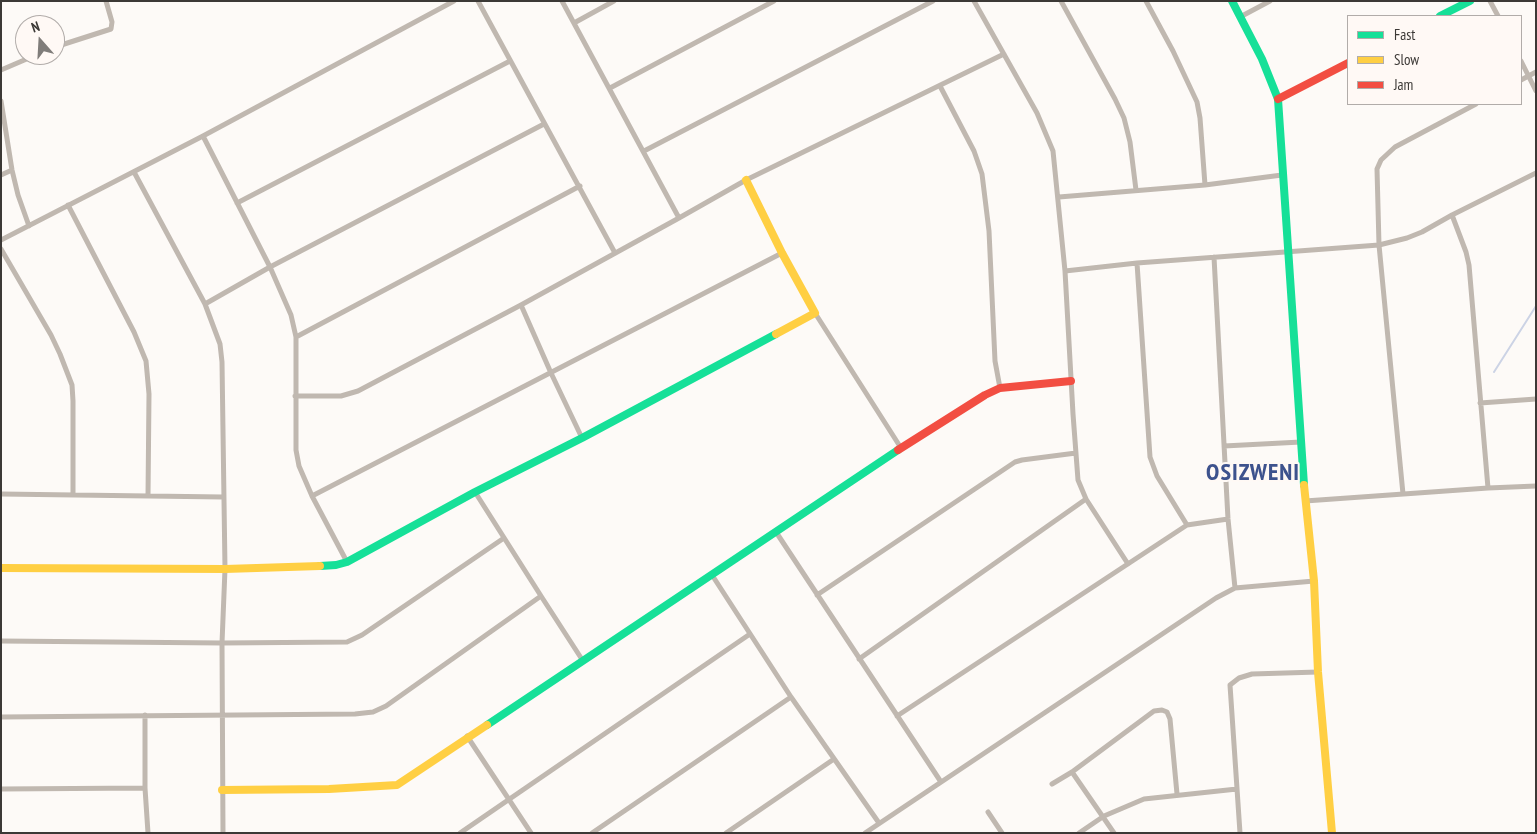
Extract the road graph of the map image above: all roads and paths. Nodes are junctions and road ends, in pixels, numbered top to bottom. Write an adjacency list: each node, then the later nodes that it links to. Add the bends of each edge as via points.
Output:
1 (106, 1): 19 (street, via 111,29)
2 (454, 1): 36 (street)
3 (478, 1): 21 (street)
4 (562, 1): 18 (street)
5 (614, 1): 18 (street)
6 (774, 1): 30 (street)
7 (933, 1): 37 (street)
8 (974, 1): 20 (street)
9 (1061, 1): 46 (street, via 1124,118)
10 (1146, 1): 45 (street, via 1174,50 1197,102)
11 (1232, 1): 17 (street)
12 (1270, 1): 17 (street)
13 (1470, 1): 15 (street)
14 (1490, 1): 16 (street)
15 (1442, 15)
16 (1497, 15)
17 (1240, 17): 32 (street)
18 (574, 22): 30 (street)
19 (65, 44)
20 (1004, 54): 29 (street); 47 (street, via 1045,128 1053,151)
21 (510, 61): 35 (street); 48 (street)
22 (1522, 63): 27 (street)
23 (15, 64): 25 (street)
24 (1347, 64): 32 (street)
25 (1, 70)
26 (1536, 72): 27 (street)
27 (1528, 76): 28 (street); 31 (street)
28 (1522, 79)
29 (940, 86): 43 (street); 69 (street, via 974,151 982,174 995,361)
30 (610, 88): 37 (street)
31 (1536, 91)
32 (1278, 99): 41 (street)
33 (1, 101): 38 (street)
34 (1474, 105): 54 (street, via 1395,147 1380,160 1377,169)
35 (544, 124): 44 (street); 61 (street)
36 (203, 136): 39 (street); 48 (street)
37 (644, 152): 51 (street)
38 (12, 170): 42 (street); 52 (street)
39 (134, 172): 49 (street); 63 (street)
40 (1536, 173): 50 (street)
41 (1282, 174): 45 (street); 56 (street)
42 (1, 175)
43 (746, 180): 51 (street); 58 (street)
44 (580, 186): 57 (street); 66 (street)
45 (1205, 186): 46 (street)
46 (1136, 190): 47 (street)
47 (1058, 197): 62 (street)
48 (237, 203): 61 (street)
49 (68, 205): 52 (street); 84 (street, via 134,332 146,362)
50 (1452, 215): 54 (street, via 1422,232); 72 (street, via 1469,265)
51 (679, 218): 57 (street)
52 (29, 226): 53 (street)
53 (1, 240)
54 (1379, 245): 56 (street); 82 (street)
55 (1, 249): 83 (street, via 57,347 72,385)
56 (1287, 251): 59 (street); 74 (street)
57 (615, 253): 64 (street)
58 (782, 253): 65 (street); 67 (street)
59 (1214, 257): 60 (street); 75 (street)
60 (1138, 263): 62 (street); 90 (street, via 1150,457 1157,476)
61 (270, 267): 63 (street); 66 (street, via 291,315)
62 (1065, 271): 68 (street)
63 (205, 304): 85 (street, via 221,353)
64 (521, 304): 67 (street); 70 (street, via 350,394)
65 (815, 313): 73 (street); 76 (street)
66 (296, 337): 70 (street)
67 (551, 373): 73 (street); 86 (street)
68 (1071, 381): 69 (street); 77 (street)
69 (1000, 388): 76 (street)
70 (295, 396): 86 (street, via 296,450)
71 (1536, 399): 72 (street)
72 (1480, 403): 79 (street)
73 (582, 438): 80 (street)
74 (1301, 442): 75 (street); 88 (street)
75 (1224, 446): 89 (street)
76 (901, 448): 91 (street)
77 (1076, 453): 87 (street, via 1078,480); 100 (street, via 1015,462)
78 (1536, 486): 79 (street)
79 (1488, 488): 82 (street)
80 (475, 492): 92 (street); 93 (street)
81 (1, 494): 83 (street)
82 (1404, 494): 88 (street)
83 (73, 495): 84 (street)
84 (148, 496): 85 (street)
85 (223, 496): 96 (street)
86 (312, 496): 93 (street)
87 (1086, 499): 94 (street); 105 (street)
88 (1305, 501): 98 (street)
89 (1228, 519): 90 (street); 99 (street)
90 (1187, 525): 94 (street)
91 (776, 532): 97 (street); 100 (street)
92 (504, 538): 101 (street); 104 (street, via 347,642)
93 (346, 562): 96 (street, via 309,567)
94 (1128, 564): 111 (street)
95 (1, 568): 96 (street)
96 (225, 569): 104 (street)
97 (712, 575): 102 (street); 106 (street)
98 (1314, 581): 99 (street); 107 (street)
99 (1235, 588): 116 (street)
100 (817, 595): 105 (street)
101 (541, 596): 106 (street); 109 (street, via 394,701 373,712)
102 (750, 634): 108 (street); 123 (street)
103 (1, 641): 104 (street)
104 (222, 643): 109 (street)
105 (859, 659): 111 (street)
106 (583, 661): 113 (street)
107 (1318, 672): 120 (street, via 1252,674 1230,685); 138 (street)
108 (792, 698): 114 (street); 131 (street)
109 (222, 714): 110 (street); 121 (street)
110 (145, 715): 112 (street); 118 (street)
111 (897, 716): 116 (street)
112 (1, 717)
113 (468, 736): 121 (street, via 397,785); 123 (street)
114 (834, 759): 126 (street); 132 (street)
115 (1072, 772): 117 (street); 122 (street, via 1154,711 1162,710 1170,719); 125 (street)
116 (941, 782): 126 (street)
117 (1052, 784)
118 (145, 788): 119 (street); 127 (street)
119 (1, 789)
120 (1237, 789): 122 (street); 137 (street)
121 (222, 790): 128 (street)
122 (1177, 794): 125 (street, via 1144,799)
123 (509, 799): 129 (street); 130 (street)
124 (988, 812): 134 (street)
125 (1104, 816): 135 (street); 136 (street)
126 (879, 823): 133 (street)
127 (148, 833)
128 (222, 833)
129 (460, 833)
130 (531, 833)
131 (592, 833)
132 (726, 833)
133 (865, 833)
134 (1002, 833)
135 (1079, 833)
136 (1114, 833)
137 (1240, 833)
138 (1332, 833)

